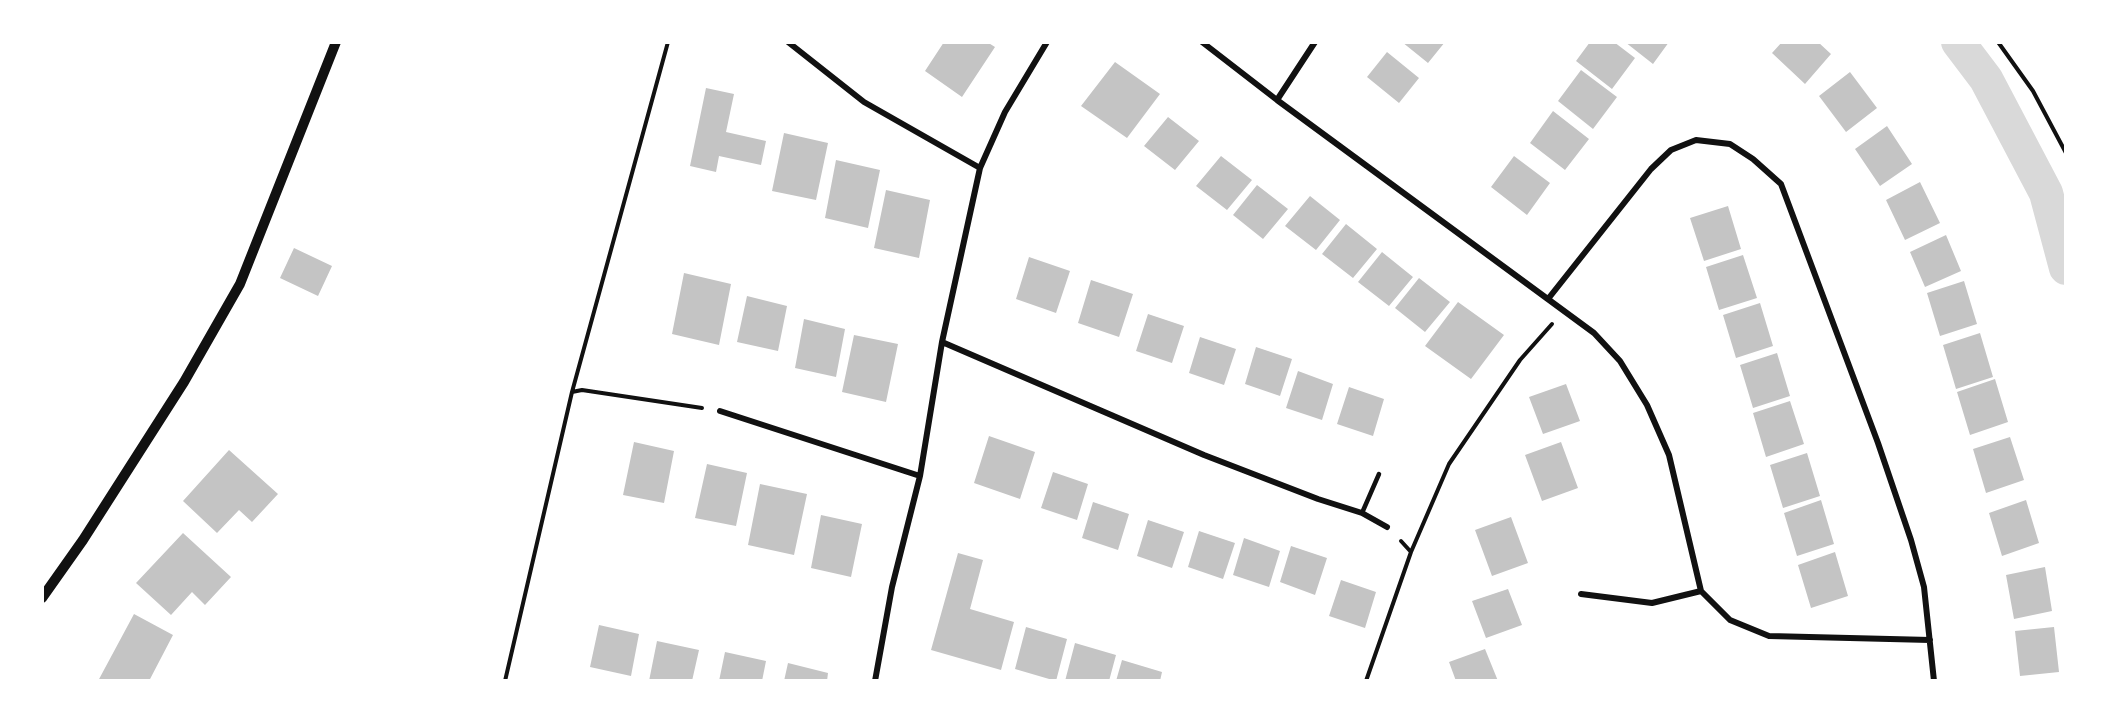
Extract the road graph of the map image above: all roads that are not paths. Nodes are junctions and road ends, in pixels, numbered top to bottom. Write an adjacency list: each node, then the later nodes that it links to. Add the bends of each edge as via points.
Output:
1 (336, 42): 17 (street, via 240,284 184,382)
2 (788, 42): 7 (street, via 864,102)
3 (1047, 42): 7 (street, via 1005,112)
4 (1202, 42): 6 (street)
5 (1315, 42): 6 (street)
6 (1277, 100): 8 (street)
7 (980, 168): 9 (street)
8 (1548, 299): 15 (street, via 1594,333 1620,361 1647,405 1669,455); 18 (street, via 1651,169 1671,150 1696,140 1730,144 1754,159 1781,184 1878,443 1924,587)
9 (942, 342): 12 (street); 13 (street, via 1204,455)
10 (720, 411): 12 (street)
11 (1379, 474): 13 (lane)
12 (920, 476): 19 (street, via 892,587)
13 (1362, 513): 14 (street)
14 (1387, 527)
15 (1701, 591): 16 (street, via 1652,603); 18 (street, via 1730,620 1769,636)
16 (1581, 594)
17 (42, 598)
18 (1930, 640): 20 (street)
19 (875, 681)
20 (1934, 681)

